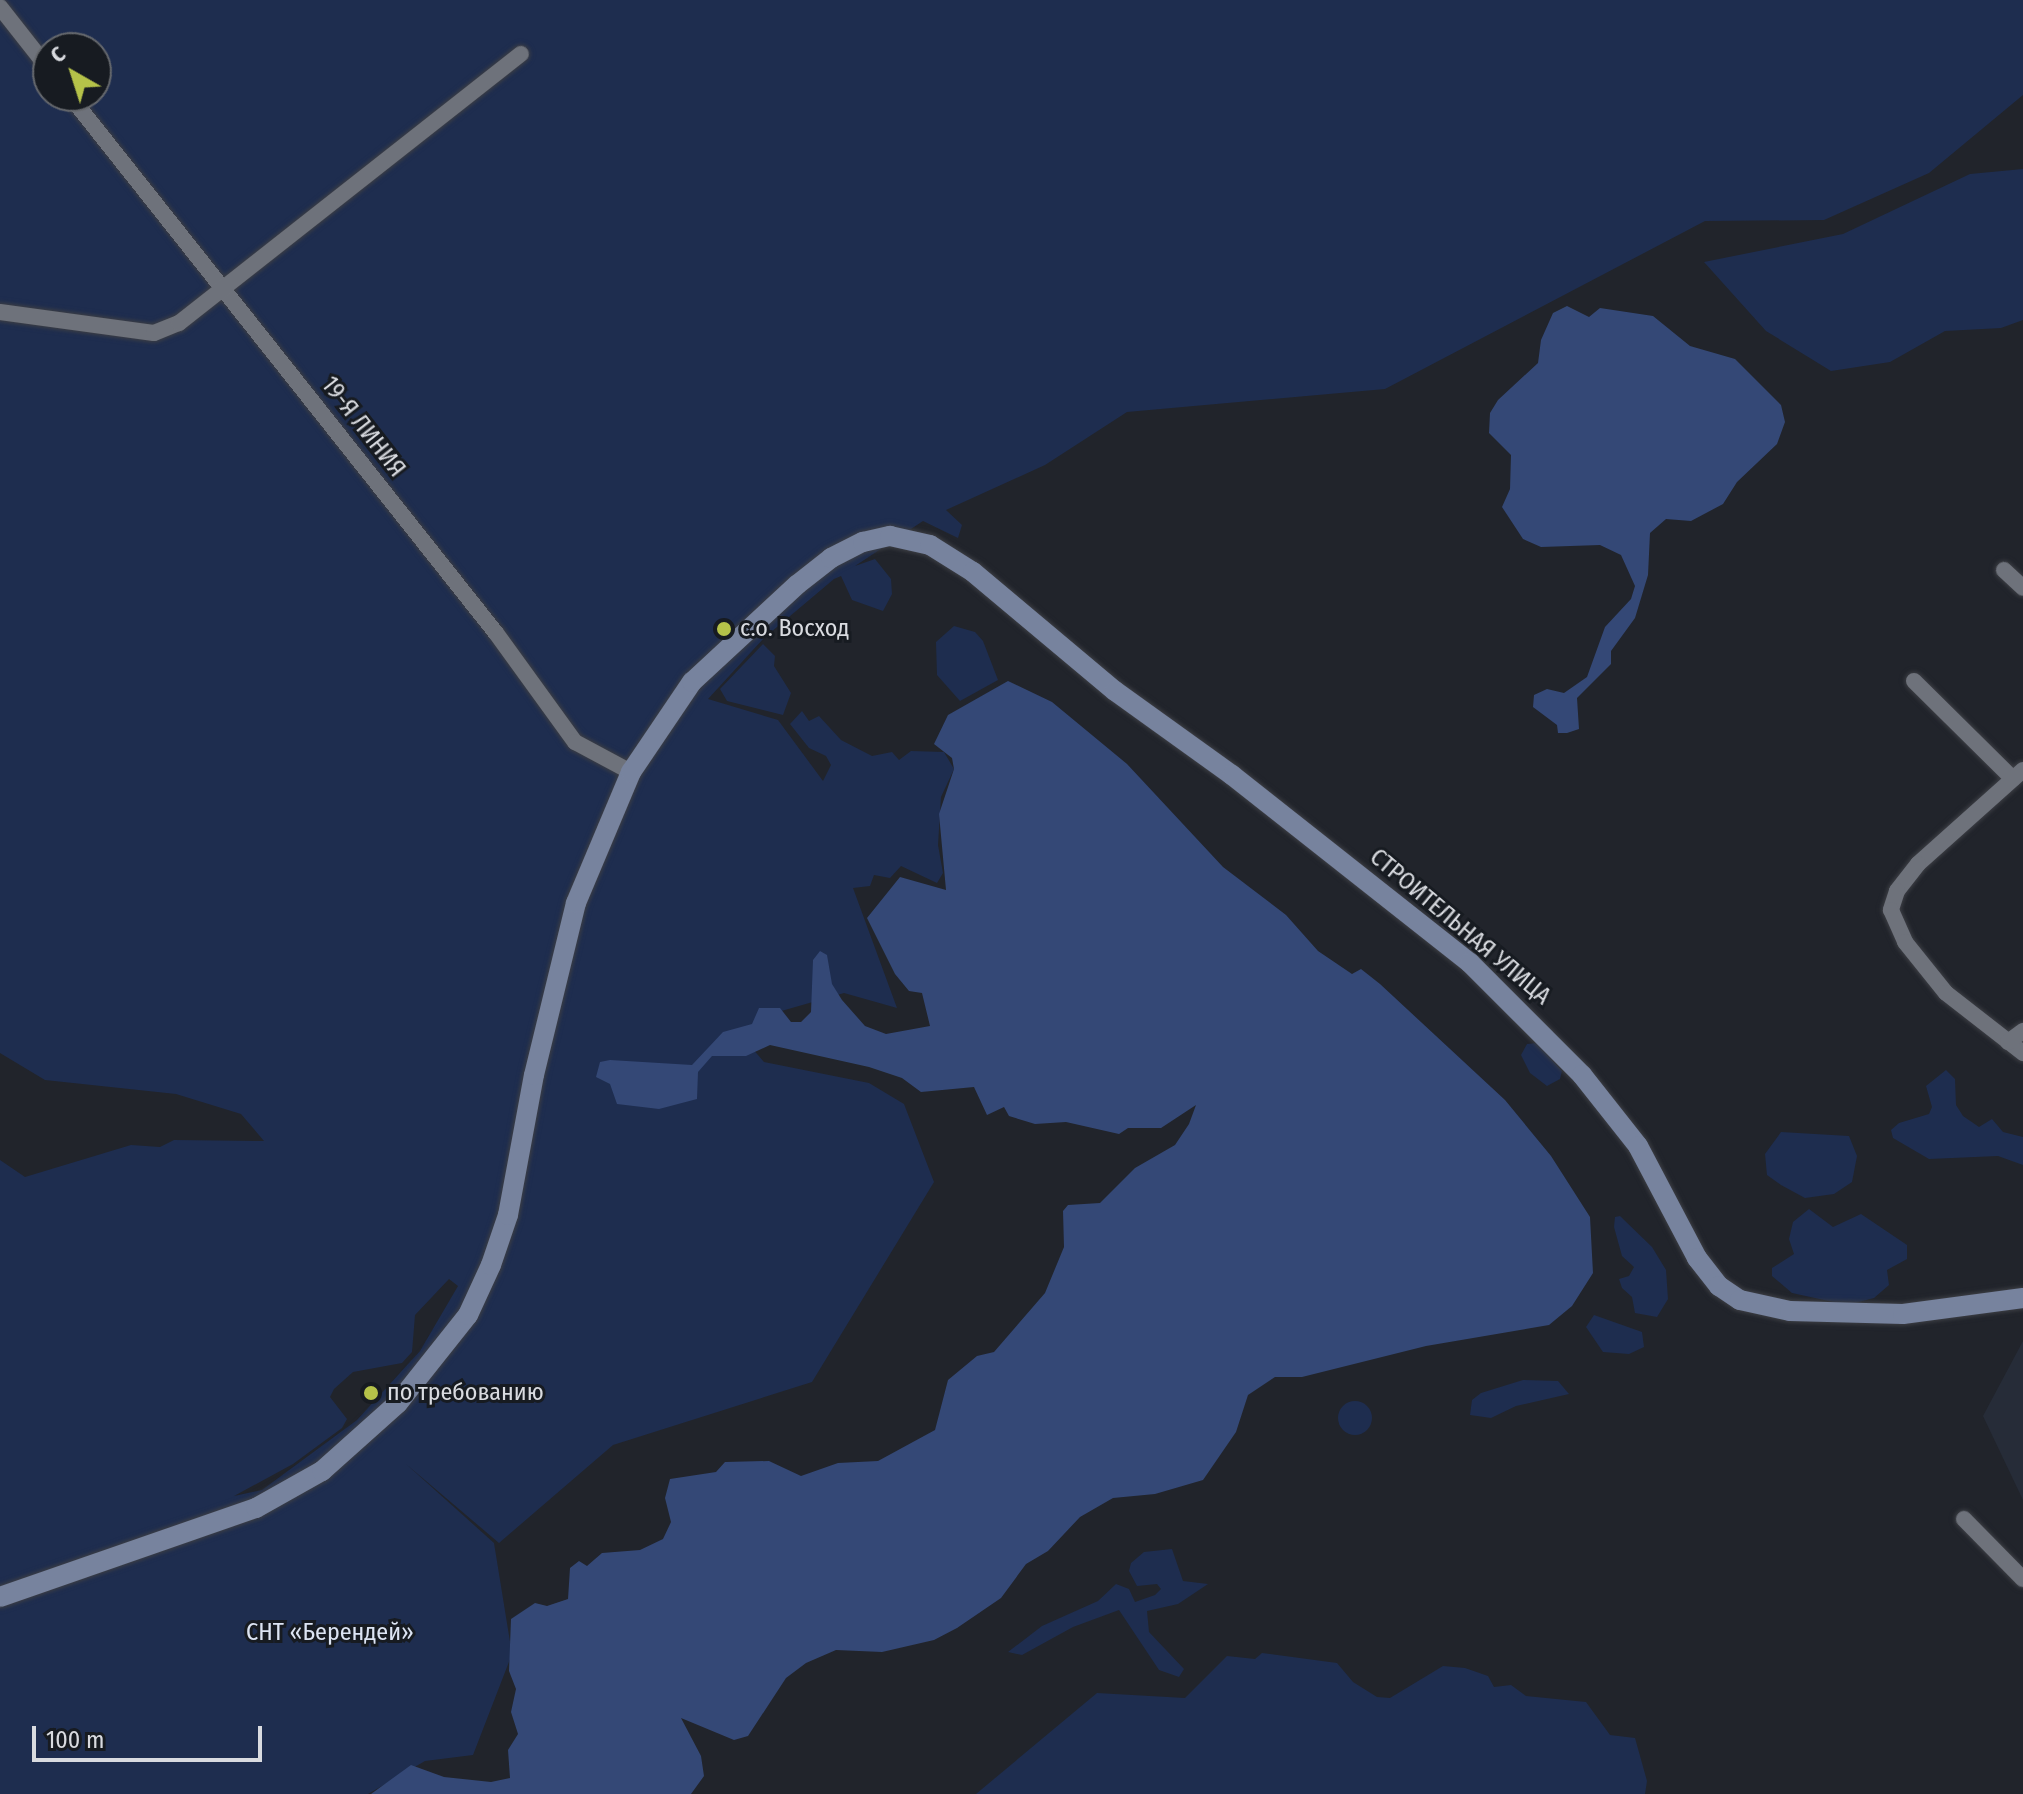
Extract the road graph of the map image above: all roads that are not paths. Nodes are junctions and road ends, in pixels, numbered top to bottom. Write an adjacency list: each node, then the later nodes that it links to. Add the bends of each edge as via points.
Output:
1 (0, 7): 2 (street)
2 (32, 48)
3 (521, 54): 5 (street)
4 (83, 112): 5 (street, 19-Я ЛИНИЯ)
5 (222, 286): 6 (street, via 179,323 154,333); 10 (street, 19-Я ЛИНИЯ, via 496,633 575,742)
6 (0, 312)
7 (2004, 570): 8 (street)
8 (2023, 588)
9 (1914, 681): 11 (street)
10 (631, 772): 15 (street, СТРОИТЕЛЬНАЯ УЛИЦА, via 692,682 798,584 863,542 890,536 930,545 973,572 1115,691 1436,934 1527,1015 1638,1146 1697,1258 1719,1286 1740,1300 1790,1311 1903,1314); 18 (street, СТРОИТЕЛЬНАЯ УЛИЦА, via 576,903 534,1075 508,1215 468,1315 441,1352 367,1434 322,1471 256,1508)
11 (2018, 774): 13 (street, via 1918,864 1897,891 1891,910 1905,942 1946,993)
12 (2023, 1031): 13 (street)
13 (2008, 1042): 14 (street)
14 (2023, 1053)
15 (2023, 1298)
16 (1964, 1519): 17 (street)
17 (2023, 1579)
18 (0, 1597)

